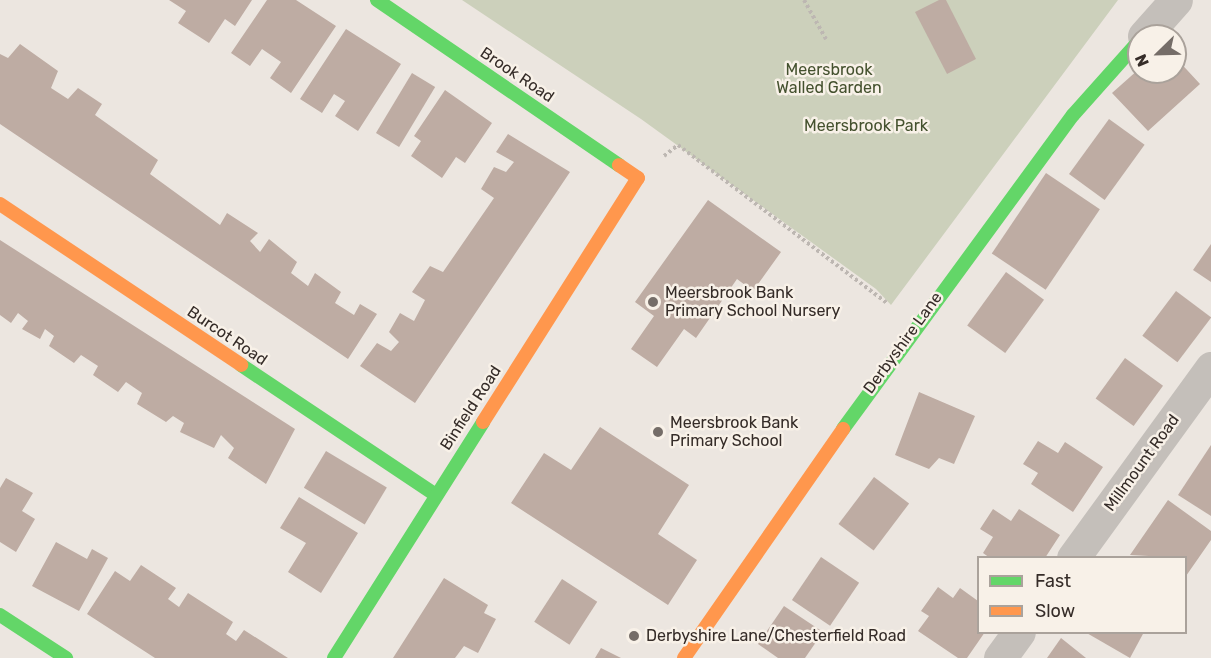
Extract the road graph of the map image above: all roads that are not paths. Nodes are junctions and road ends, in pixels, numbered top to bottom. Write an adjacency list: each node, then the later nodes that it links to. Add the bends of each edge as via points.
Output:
1 (377, 0): 5 (main road, Brook Road)
2 (1176, 0): 3 (street)
3 (1155, 24)
4 (1127, 54): 14 (main road, Derbyshire Lane, via 1073,115 916,326)
5 (639, 178): 8 (main road, Binfield Road)
6 (0, 204): 8 (main road, Burcot Road)
7 (1211, 368): 9 (street, Millmount Road)
8 (436, 495): 13 (main road, Binfield Road)
9 (1074, 556)
10 (0, 615): 12 (main road)
11 (1018, 634): 15 (street)
12 (66, 658)
13 (334, 658)
14 (684, 658)
15 (1000, 658)

